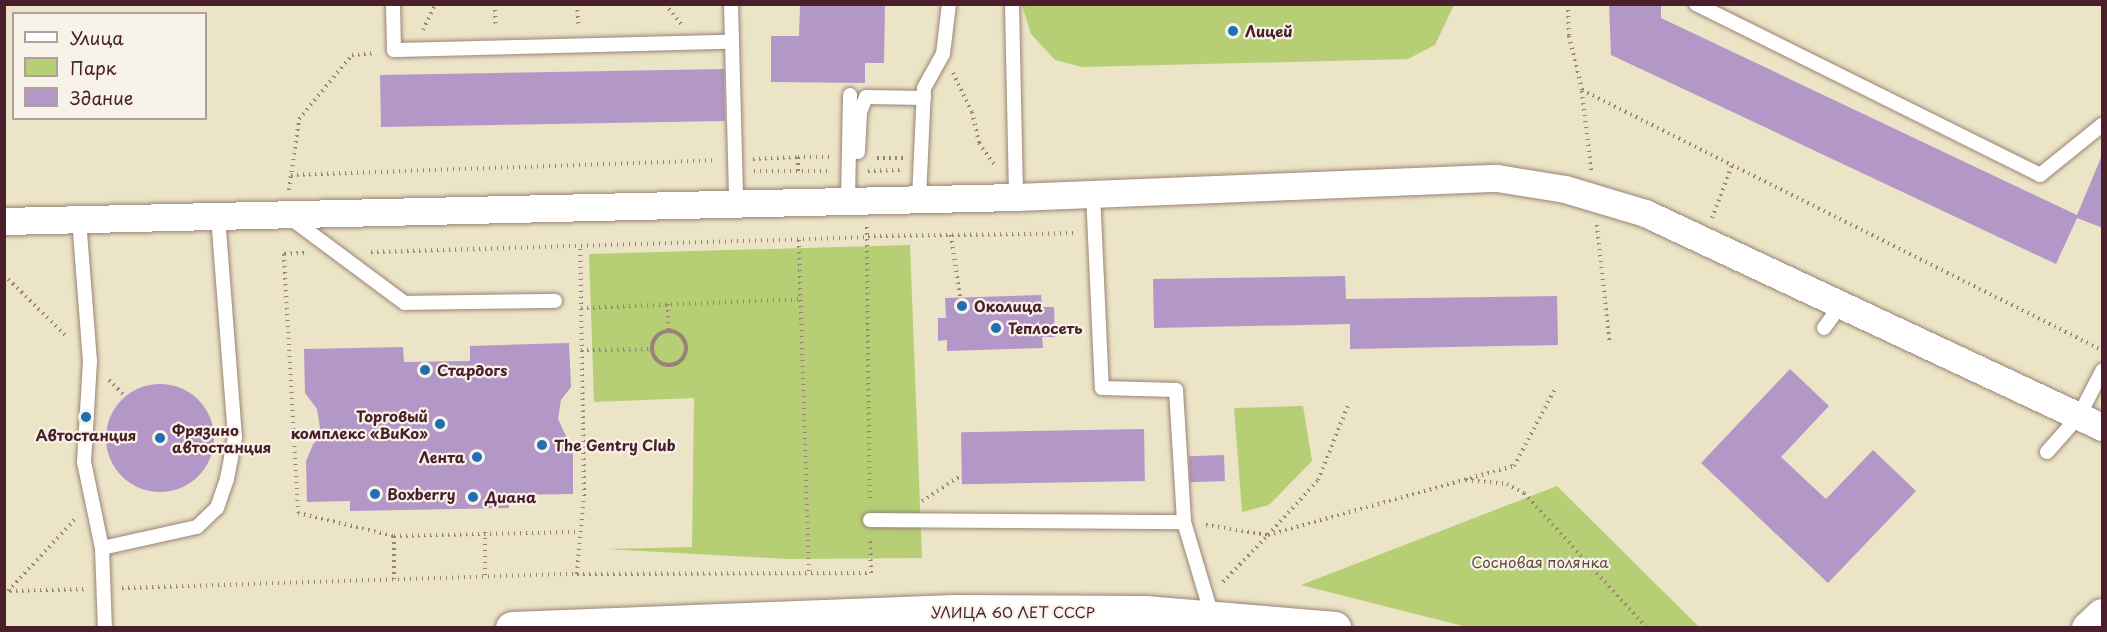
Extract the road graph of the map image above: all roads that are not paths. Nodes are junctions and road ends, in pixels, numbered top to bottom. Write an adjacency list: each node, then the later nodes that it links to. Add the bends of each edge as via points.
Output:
1 (393, 4): 6 (lane, via 394,50)
2 (730, 4): 6 (lane)
3 (949, 4): 8 (lane, via 943,54)
4 (1012, 4): 11 (lane)
5 (1696, 4): 9 (lane, via 2040,175)
6 (731, 42): 14 (lane)
7 (850, 95): 15 (lane)
8 (924, 98): 10 (lane, via 866,97 860,112); 13 (lane)
9 (2103, 125)
10 (858, 152)
11 (1016, 188): 12 (street); 13 (street)
12 (1093, 193): 22 (street, via 1497,178 1565,189 1645,213 1704,242 1831,317); 25 (lane, via 1102,388 1176,390)
13 (919, 199): 15 (street)
14 (736, 200): 15 (street); 16 (street)
15 (857, 200)
16 (286, 214): 17 (street); 20 (lane, via 405,303)
17 (218, 216): 18 (street); 26 (lane, via 235,437 217,508 197,527)
18 (80, 219): 19 (street); 26 (lane, via 90,361 83,442 89,504)
19 (4, 221)
20 (555, 301)
21 (2103, 371): 22 (lane)
22 (2091, 421): 23 (lane)
23 (2047, 452)
24 (870, 520): 25 (lane)
25 (1184, 522): 27 (lane)
26 (102, 548): 31 (lane)
27 (1210, 607): 29 (street, УЛИЦА 60 ЛЕТ СССР); 33 (street, УЛИЦА 60 ЛЕТ СССР)
28 (2103, 615): 34 (street)
29 (954, 619): 30 (street, УЛИЦА 60 ЛЕТ СССР)
30 (774, 623): 32 (street, УЛИЦА 60 ЛЕТ СССР)
31 (105, 627)
32 (512, 627)
33 (1334, 627)
34 (2088, 627)

